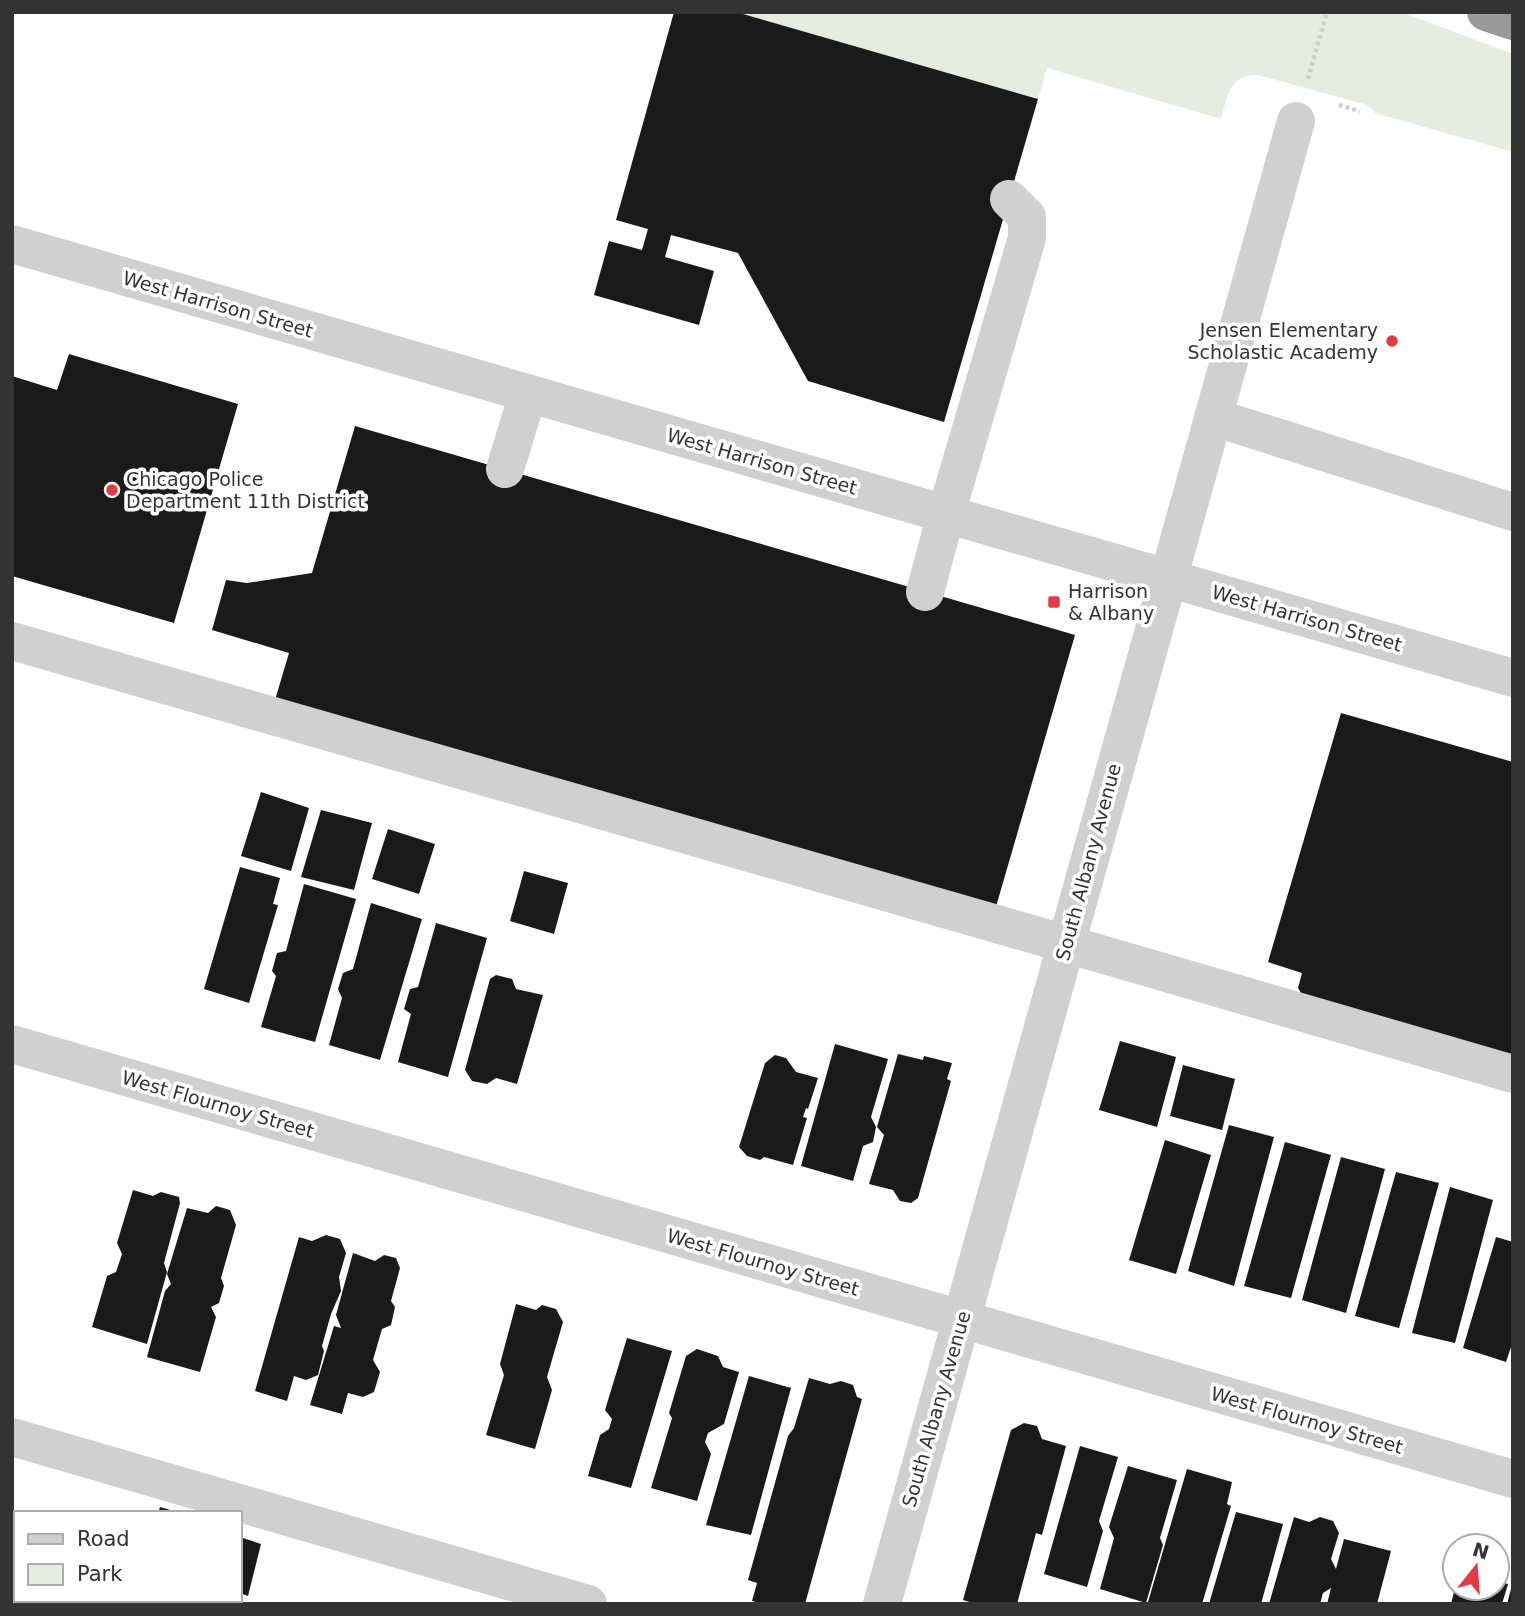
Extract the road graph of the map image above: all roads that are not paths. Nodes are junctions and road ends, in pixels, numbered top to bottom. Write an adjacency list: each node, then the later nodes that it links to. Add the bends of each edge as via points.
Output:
1 (1486, 12): 2 (highway)
2 (1513, 22)
3 (1301, 105): 7 (street, South Albany Avenue)
4 (1009, 199): 10 (street, via 1027,217 1027,238)
5 (12, 244): 6 (street, West Harrison Street)
6 (528, 394): 8 (street); 10 (street, West Harrison Street)
7 (1213, 417): 9 (street); 11 (street, South Albany Avenue)
8 (505, 469)
9 (1513, 512)
10 (946, 514): 11 (street, West Harrison Street); 12 (street)
11 (1167, 578): 14 (street, West Harrison Street); 15 (street, South Albany Avenue)
12 (925, 592)
13 (12, 641): 15 (street)
14 (1513, 678)
15 (1066, 944): 17 (street); 18 (street, South Albany Avenue)
16 (12, 1044): 18 (street, West Flournoy Street)
17 (1513, 1074)
18 (961, 1320): 20 (street, West Flournoy Street); 22 (street, South Albany Avenue)
19 (12, 1437): 21 (street)
20 (1513, 1479)
21 (588, 1604)
22 (882, 1604)

